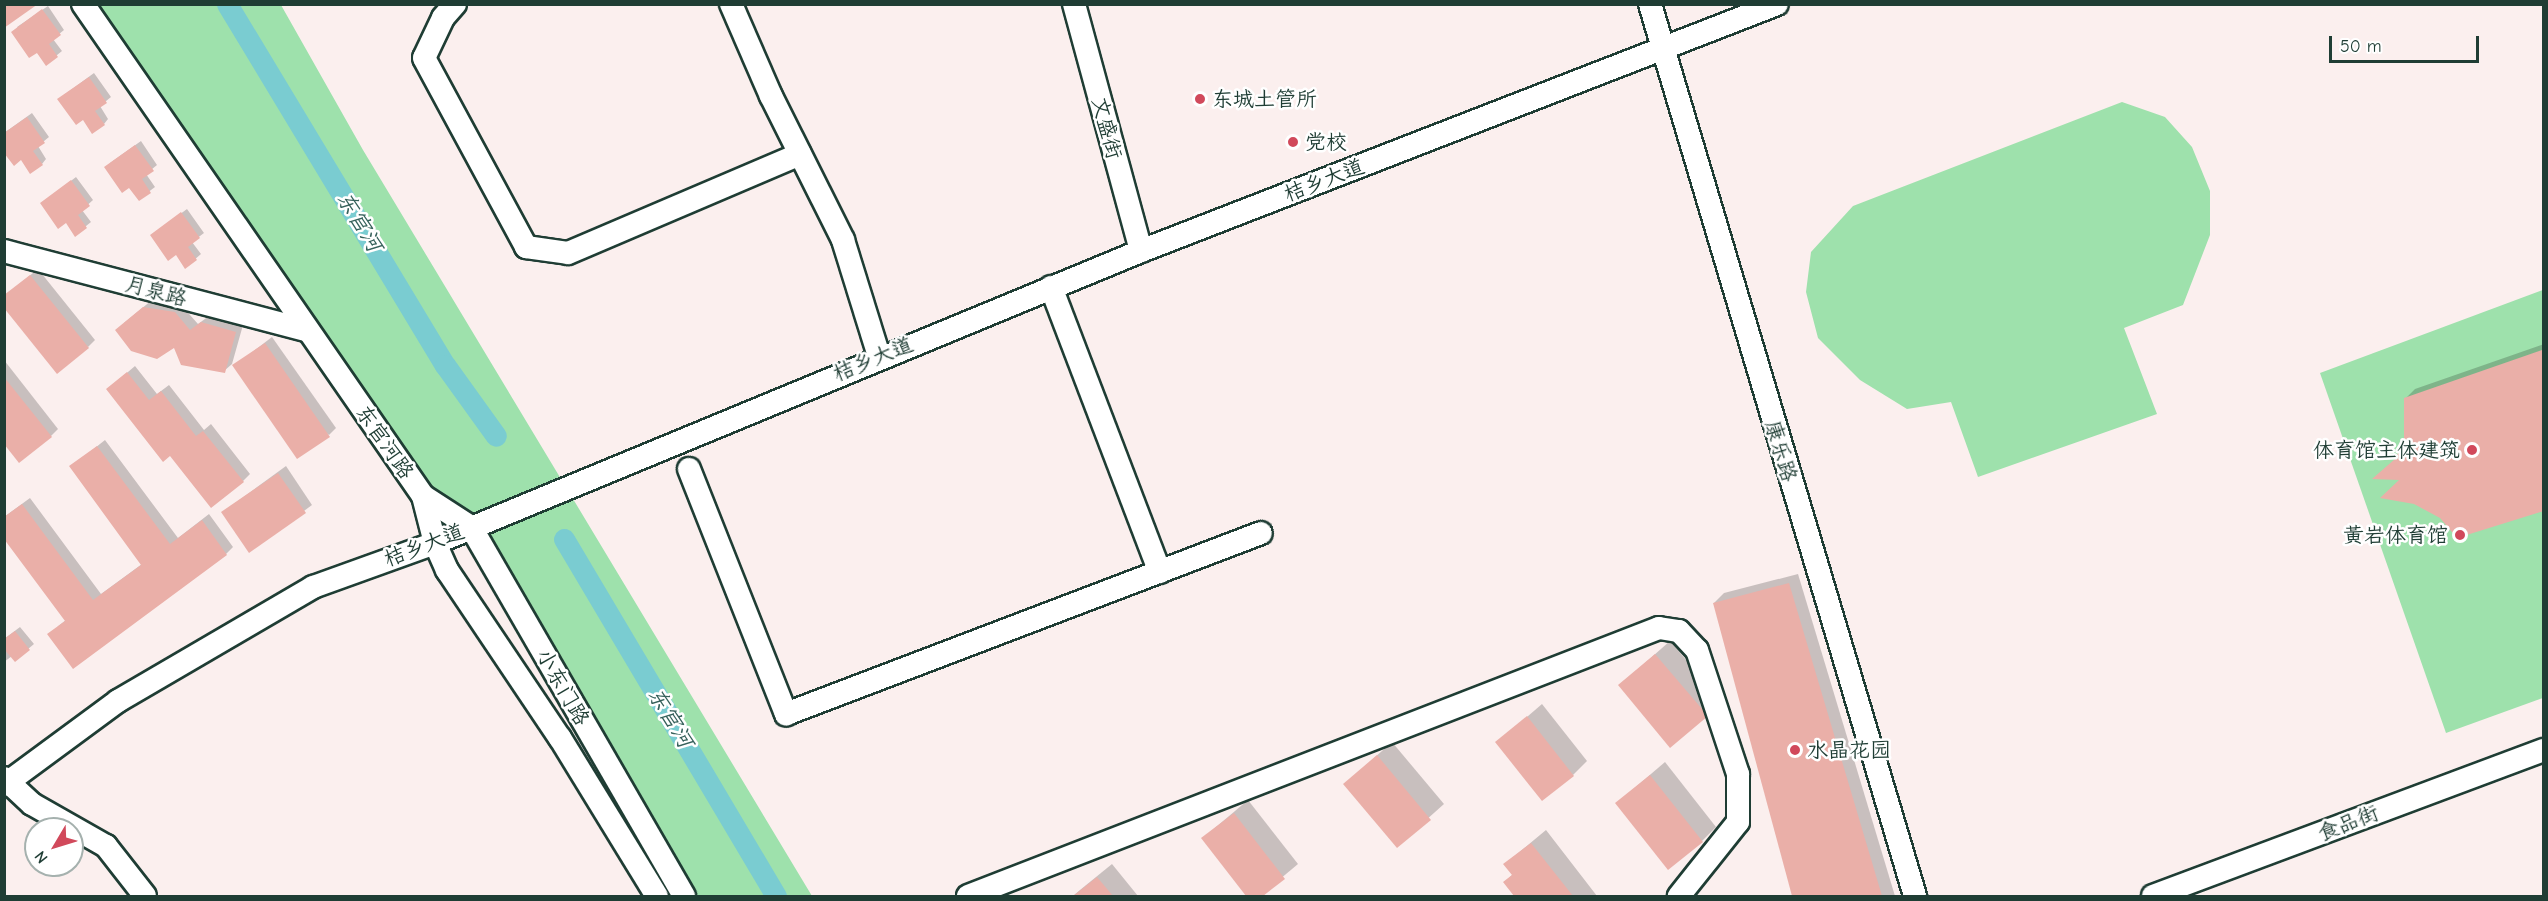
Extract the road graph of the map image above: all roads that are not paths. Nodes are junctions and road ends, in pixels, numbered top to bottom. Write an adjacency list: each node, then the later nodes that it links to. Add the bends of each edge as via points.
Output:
1 (83, 4): 12 (street, 东官河路)
2 (455, 4): 8 (street, via 442,18 424,58 526,247 568,253)
3 (730, 4): 8 (street)
4 (1074, 4): 10 (street, 文盛街)
5 (1650, 4): 7 (street, 康乐路)
6 (1777, 4): 7 (street, 桔乡大道)
7 (1663, 49): 10 (street, 桔乡大道); 27 (street, 康乐路)
8 (800, 154): 13 (street, via 843,240)
9 (4, 251): 12 (street, 月泉路)
10 (1141, 251): 11 (street, 桔乡大道)
11 (1051, 287): 13 (street, 桔乡大道); 19 (street)
12 (308, 332): 15 (street, 东官河路)
13 (879, 356): 16 (street, 桔乡大道)
14 (689, 469): 19 (street, via 786,714)
15 (423, 496): 16 (street, 小东门路); 18 (street, 东官河路)
16 (471, 527): 18 (street, 桔乡大道); 24 (street, 小东门路)
17 (1261, 533): 19 (street)
18 (435, 543): 21 (street, 桔乡大道, via 313,587 118,701); 23 (street, 东官河路, via 447,570 560,738)
19 (1160, 572)
20 (2544, 750): 28 (street, 食品街)
21 (5, 782): 22 (street, via 32,804 106,846)
22 (145, 897)
23 (657, 897)
24 (684, 897)
25 (968, 897): 26 (street, via 1659,628 1679,631 1697,650 1738,774 1738,822)
26 (1679, 897)
27 (1915, 897)
28 (2153, 897)

